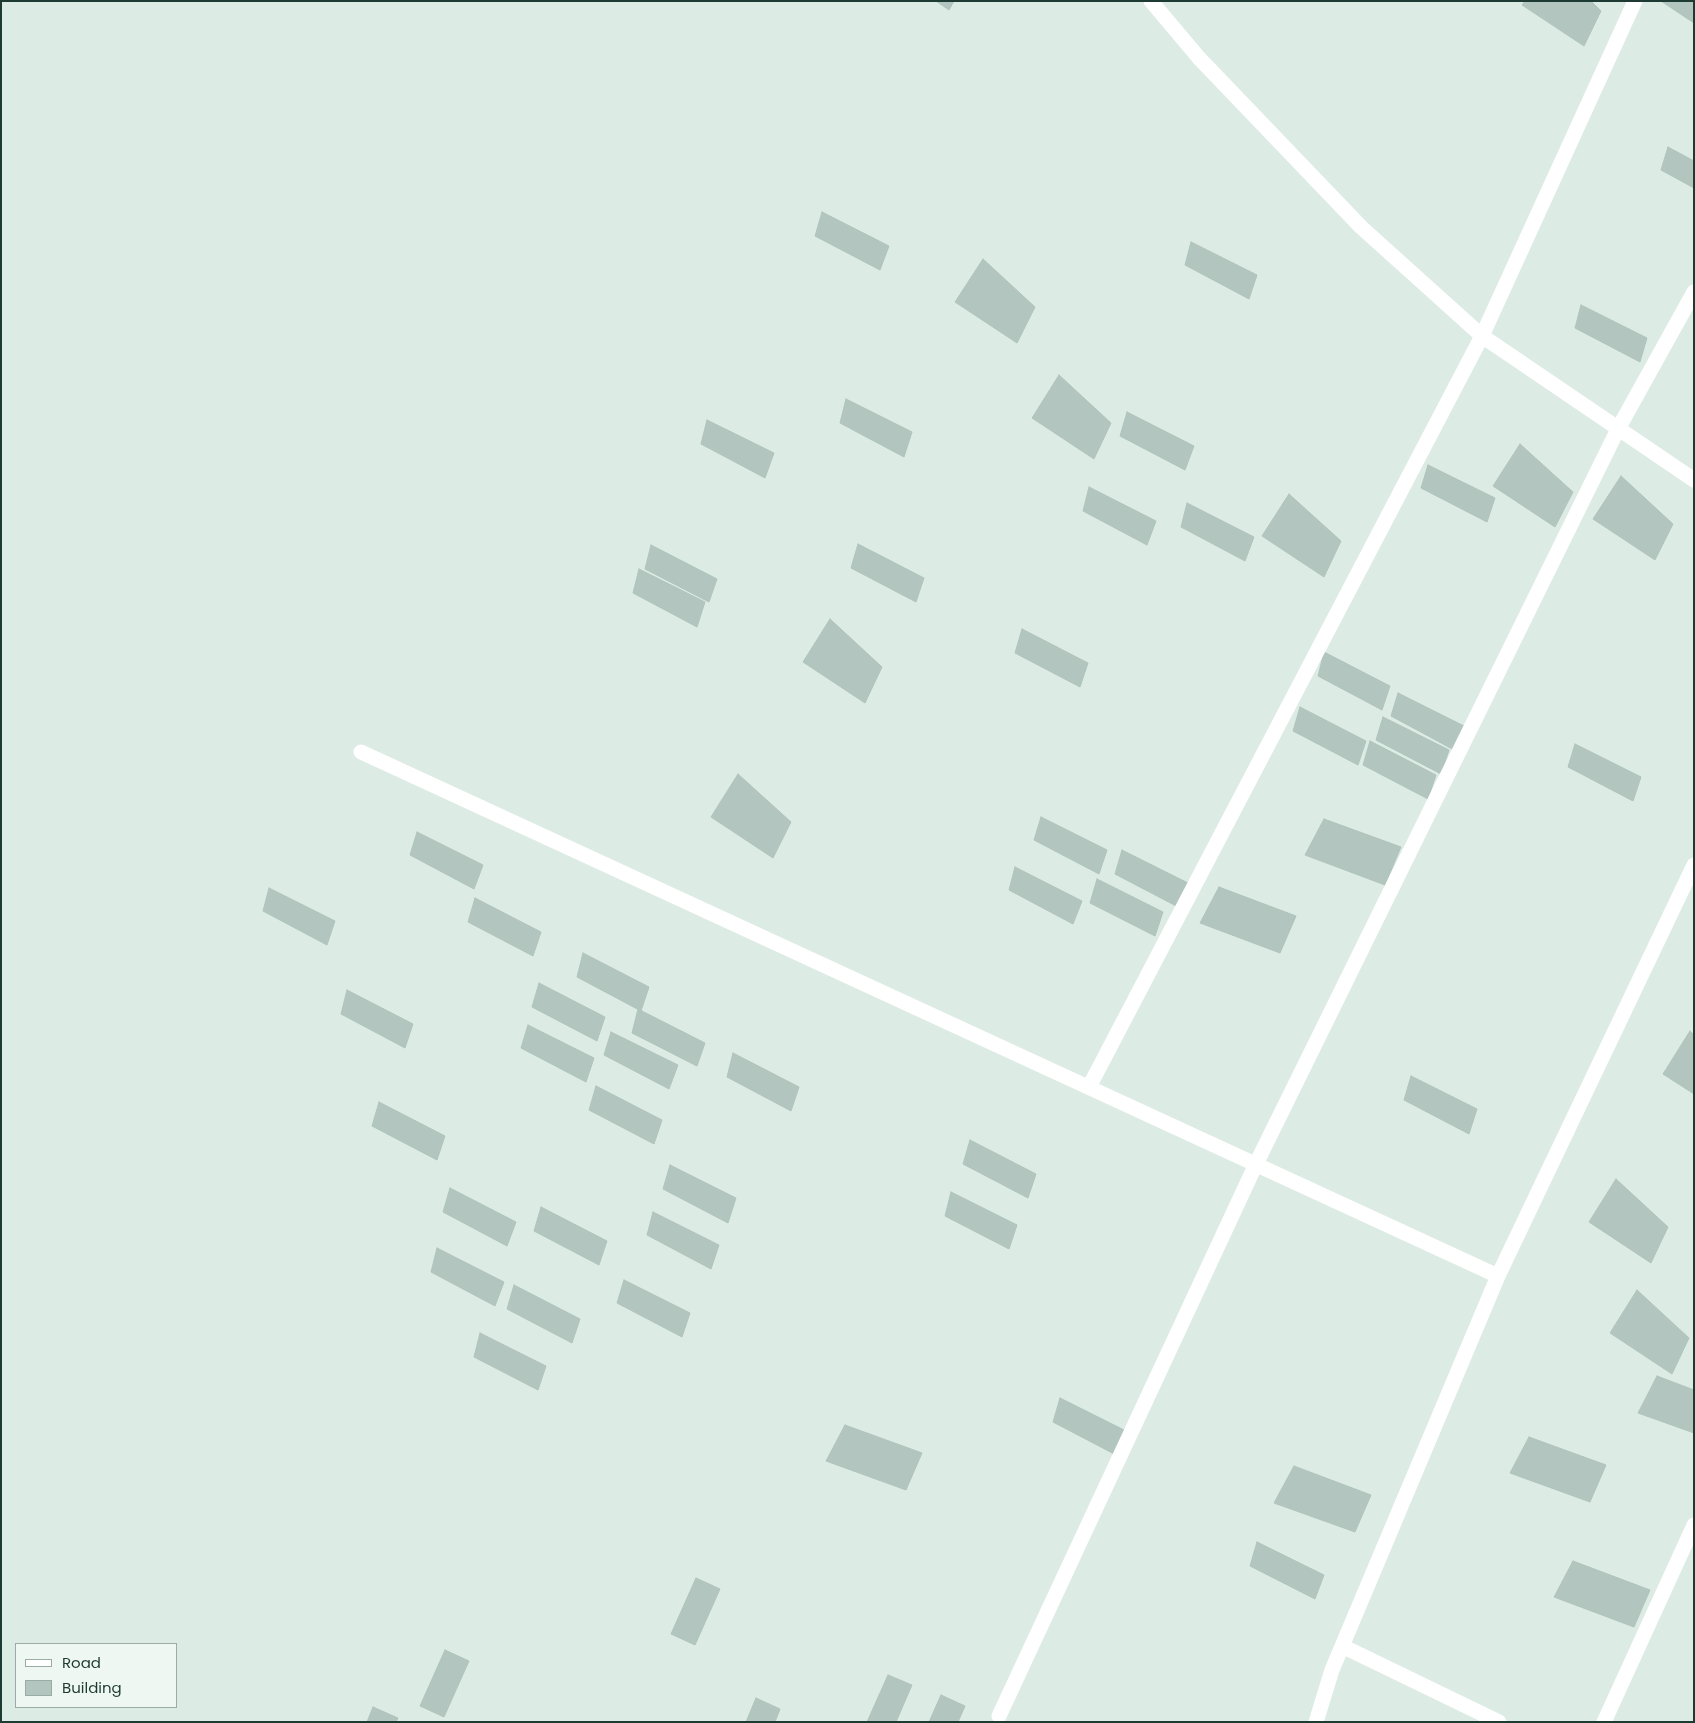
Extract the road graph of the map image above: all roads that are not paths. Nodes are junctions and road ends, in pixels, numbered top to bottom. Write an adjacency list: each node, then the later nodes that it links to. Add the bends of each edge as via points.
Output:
1 (1151, 1): 4 (street, via 1199,58 1361,227)
2 (1635, 1): 4 (street)
3 (1694, 292): 5 (street)
4 (1482, 336): 5 (street); 9 (street)
5 (1618, 429): 6 (street); 10 (street)
6 (1694, 480)
7 (361, 752): 9 (street)
8 (1694, 865): 11 (street)
9 (1089, 1087): 10 (street)
10 (1256, 1164): 11 (street); 14 (street)
11 (1498, 1276): 13 (street)
12 (1694, 1524): 17 (street)
13 (1342, 1646): 15 (street); 16 (street)
14 (999, 1716)
15 (1316, 1722)
16 (1499, 1722)
17 (1604, 1722)

